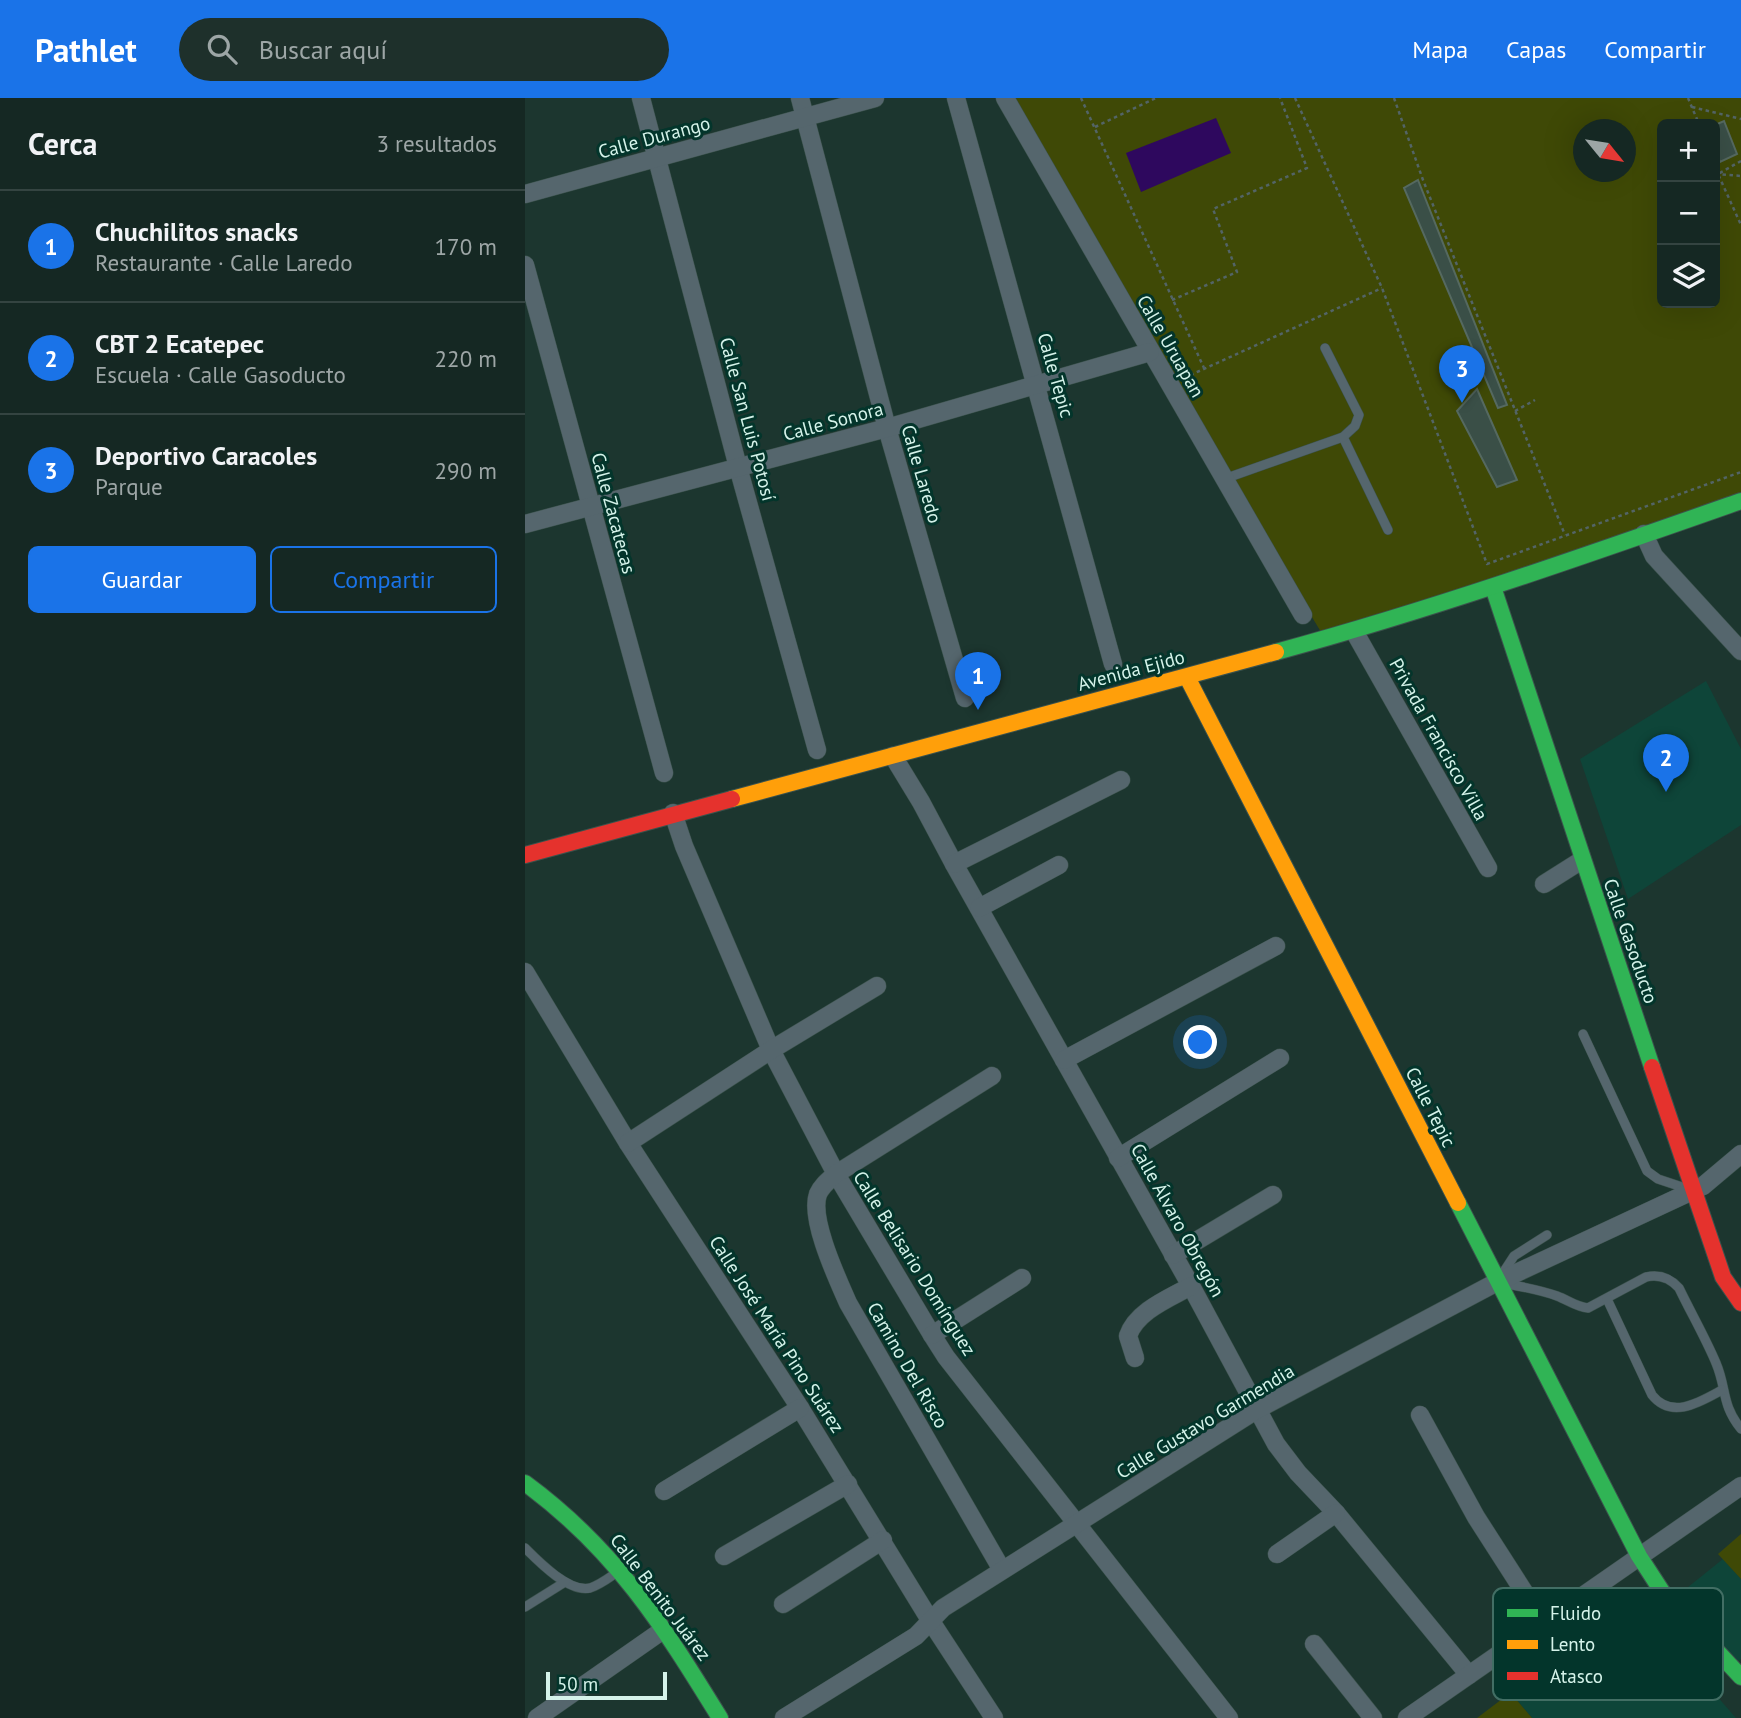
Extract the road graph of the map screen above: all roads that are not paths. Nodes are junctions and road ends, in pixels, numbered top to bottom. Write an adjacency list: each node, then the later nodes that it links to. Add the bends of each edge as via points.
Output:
1 (641, 98): 7 (street, Calle San Luis Potosí)
2 (800, 98): 6 (street, Calle Laredo)
3 (875, 98): 6 (street, Calle Durango)
4 (956, 98): 12 (street, Calle Tepic)
5 (1005, 98): 11 (street, Calle Uruapan)
6 (806, 117): 7 (street, Calle Durango); 13 (street, Calle Laredo)
7 (657, 158): 8 (street, Calle Durango); 15 (street, Calle San Luis Potosí)
8 (525, 194)
9 (525, 265): 18 (street, Calle Zacatecas)
10 (1325, 348): 14 (lane, via 1359,415)
11 (1150, 352): 12 (street, Calle Sonora); 16 (street, Calle Uruapan)
12 (1037, 384): 13 (street, Calle Sonora); 26 (street, Calle Tepic)
13 (887, 428): 15 (street, Calle Sonora); 28 (street, Calle Laredo)
14 (1343, 437): 16 (lane); 20 (lane)
15 (738, 467): 18 (street, Calle Sonora); 29 (street, Calle San Luis Potosí)
16 (1224, 479): 23 (street, Calle Uruapan)
17 (1741, 501): 21 (main road, Avenida Ejido)
18 (591, 506): 19 (street, Calle Sonora); 31 (street, Calle Zacatecas)
19 (525, 524)
20 (1388, 530)
21 (1644, 534): 22 (main road, Avenida Ejido); 25 (street, via 1654,556)
22 (1493, 587): 24 (main road, Avenida Ejido); 35 (main road, Calle Gasoducto)
23 (1303, 615)
24 (1354, 631): 27 (main road, Avenida Ejido); 38 (street, Privada Francisco Villa)
25 (1741, 651)
26 (1113, 663)
27 (1187, 677): 30 (main road, Avenida Ejido); 58 (main road, Calle Tepic)
28 (965, 698)
29 (817, 750)
30 (893, 756): 33 (main road, Avenida Ejido); 36 (street, Calle Álvaro Obregón)
31 (664, 773)
32 (1121, 780): 36 (street)
33 (673, 813): 34 (main road, Avenida Ejido); 45 (street, Calle Belisario Domínguez)
34 (525, 855)
35 (1582, 860): 39 (street); 53 (main road, Calle Gasoducto)
36 (954, 864): 40 (street, Calle Álvaro Obregón)
37 (1059, 864): 40 (street)
38 (1488, 868)
39 (1544, 884)
40 (979, 908): 47 (street, Calle Álvaro Obregón)
41 (1276, 946): 47 (street)
42 (525, 972): 49 (street, Calle José María Pino Suárez)
43 (877, 986): 45 (street)
44 (1583, 1034): 53 (lane, via 1647,1171)
45 (771, 1049): 49 (street); 52 (street, Calle Belisario Domínguez)
46 (1280, 1058): 51 (street)
47 (1064, 1060): 51 (street, Calle Álvaro Obregón)
48 (992, 1076): 52 (street)
49 (628, 1143): 65 (street, Calle José María Pino Suárez)
50 (1741, 1154): 53 (street, Calle Gustavo Garmendia)
51 (1118, 1158): 56 (street, Calle Álvaro Obregón)
52 (836, 1174): 62 (street, Calle Belisario Domínguez); 81 (street, Camino Del Risco, via 823,1185 816,1201 833,1269 860,1325)
53 (1693, 1191): 58 (street, Calle Gustavo Garmendia); 61 (main road, Calle Gasoducto, via 1723,1277)
54 (1273, 1195): 56 (street)
55 (1547, 1235): 58 (lane, via 1514,1256)
56 (1173, 1255): 59 (street, Calle Álvaro Obregón)
57 (1022, 1278): 62 (street)
58 (1497, 1282): 60 (lane, via 1548,1293 1580,1307); 66 (street, Calle Gustavo Garmendia); 79 (main road, Calle Tepic)
59 (1191, 1286): 63 (street, via 1135,1323 1128,1336); 66 (street, Calle Álvaro Obregón)
60 (1607, 1299): 64 (lane, via 1658,1402 1686,1408); 64 (lane, via 1654,1275 1673,1282 1717,1365)
61 (1741, 1303)
62 (932, 1335): 74 (street, Calle Belisario Domínguez)
63 (1135, 1358)
64 (1722, 1390): 68 (lane, via 1730,1416)
65 (800, 1408): 70 (street, Calle José María Pino Suárez); 72 (street)
66 (1258, 1409): 73 (street, Calle Álvaro Obregón, via 1287,1460); 74 (street, Calle Gustavo Garmendia)
67 (1420, 1415): 83 (street)
68 (1741, 1429)
69 (525, 1483): 80 (main road, Calle Benito Juárez, via 579,1526)
70 (848, 1484): 75 (street, Calle José María Pino Suárez); 78 (street)
71 (1741, 1486): 79 (street)
72 (664, 1491)
73 (1336, 1513): 77 (street); 93 (street, Calle Álvaro Obregón)
74 (1077, 1524): 81 (street, Calle Gustavo Garmendia); 99 (street, Calle Belisario Domínguez)
75 (883, 1539): 86 (street); 88 (street, Calle José María Pino Suárez)
76 (525, 1548): 82 (lane)
77 (1277, 1554)
78 (724, 1556)
79 (1639, 1556): 84 (street); 85 (main road, Calle Tepic)
80 (620, 1570): 82 (lane, via 589,1588); 89 (main road, Calle Benito Juárez)
81 (1002, 1570): 88 (street, Calle Gustavo Garmendia)
82 (565, 1582): 87 (lane)
83 (1522, 1588)
84 (1594, 1588)
85 (1660, 1588)
86 (783, 1604)
87 (525, 1606)
88 (930, 1620): 97 (street, Calle Gustavo Garmendia, via 916,1636); 98 (street, Calle José María Pino Suárez)
89 (663, 1630): 95 (street); 96 (main road, Calle Benito Juárez)
90 (1314, 1644): 100 (street)
91 (1723, 1657): 94 (main road, Calle Tepic)
92 (1493, 1658): 93 (street)
93 (1469, 1675): 101 (street)
94 (1741, 1677)
95 (537, 1718)
96 (720, 1718)
97 (784, 1718)
98 (994, 1718)
99 (1229, 1718)
100 (1373, 1718)
101 (1407, 1718)

